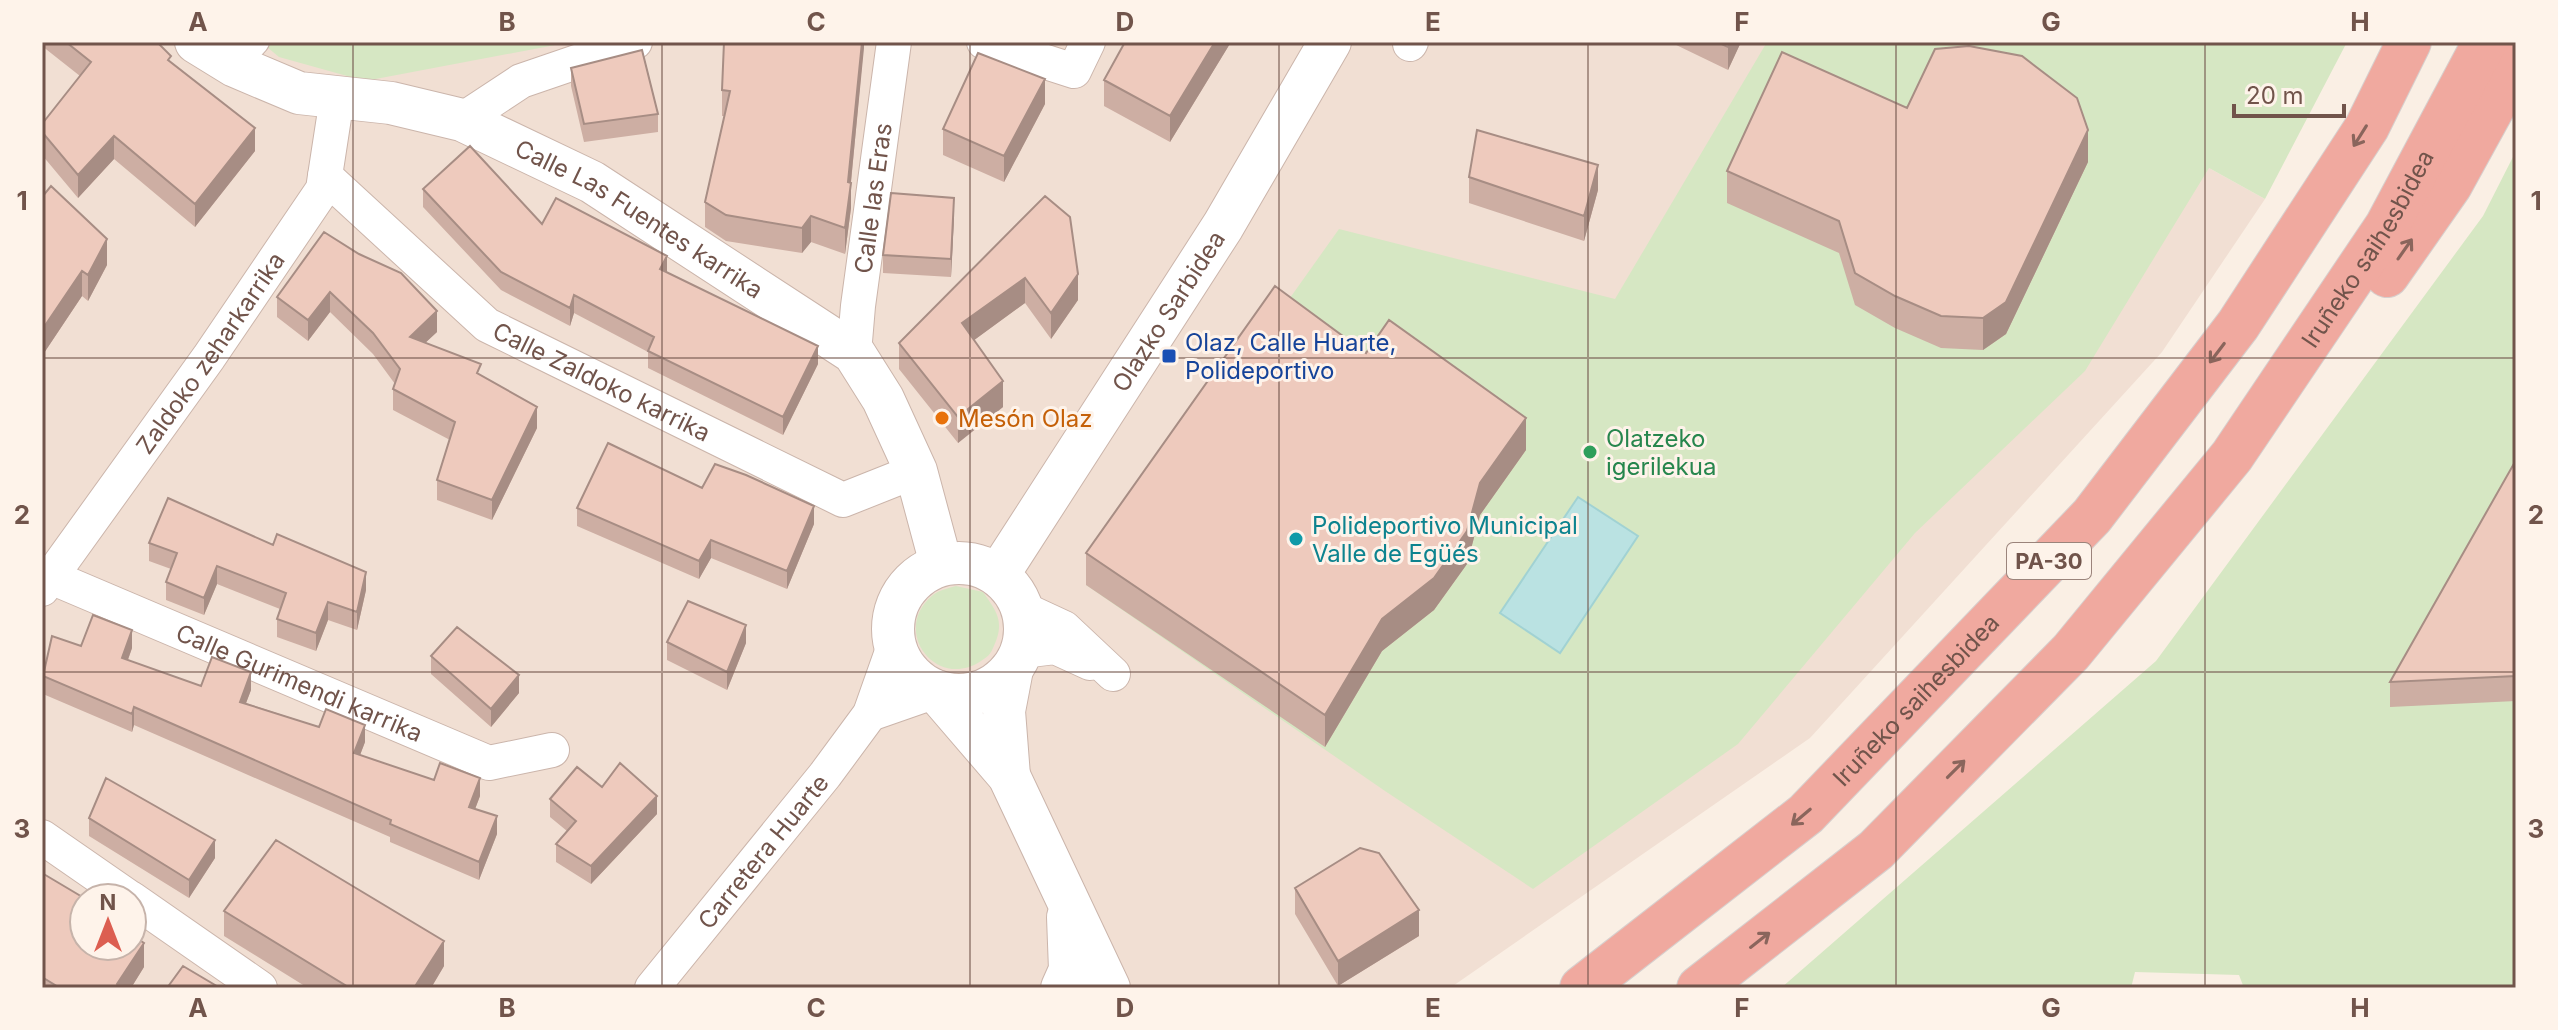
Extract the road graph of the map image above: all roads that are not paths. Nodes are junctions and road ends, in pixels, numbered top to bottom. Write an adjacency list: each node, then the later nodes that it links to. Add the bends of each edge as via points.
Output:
1 (196, 42): 9 (street, Calle Las Fuentes karrika)
2 (635, 42): 12 (street, via 521,81)
3 (894, 42): 14 (street, Calle las Eras)
4 (984, 42): 5 (street, via 1074,71)
5 (1088, 42)
6 (1330, 42): 17 (street, Olazko Sarbidea, via 1223,226)
7 (2409, 42): 35 (highway, Iruñeko saihesbidea / PA-30, one-way to 35, via 2367,127 2238,325 2092,516 1806,814)
8 (2485, 42): 21 (highway, Iruñeko saihesbidea / PA-30, via 2387,226 2232,456)
9 (246, 54): 11 (street, Calle Las Fuentes karrika, via 299,93)
10 (2516, 65): 21 (highway, one-way to 10, via 2249,474 2450,185)
11 (337, 98): 12 (street, Calle Las Fuentes karrika, via 391,103); 13 (street, Zaldoko zeharkarrika)
12 (462, 120): 14 (street, Calle Las Fuentes karrika, via 592,182)
13 (325, 176): 15 (street, Calle Zaldoko karrika, via 487,325 641,402 843,500); 18 (street, Zaldoko zeharkarrika, via 323,189 218,344)
14 (854, 353): 15 (street, Calle Las Fuentes karrika, via 883,399)
15 (916, 471): 16 (street, Calle Las Fuentes karrika)
16 (941, 564): 17 (street, via 979,565); 20 (street, via 922,573 896,605)
17 (998, 575): 19 (street)
18 (46, 583): 25 (street, Calle Gurimendi karrika, via 489,763)
19 (1023, 609): 22 (street, via 1026,629); 22 (street, via 1064,628 1113,674 1055,647)
20 (894, 646): 23 (street, via 917,681); 24 (street, Carretera Huarte)
21 (2071, 652): 36 (highway, Iruñeko saihesbidea / PA-30, one-way to 21, via 1876,850)
22 (1017, 660): 23 (street, via 997,683 977,693); 26 (street, via 1004,711)
23 (936, 691): 24 (street); 26 (street)
24 (870, 714): 32 (street, Carretera Huarte)
25 (552, 750)
26 (1009, 776): 29 (street)
27 (42, 837): 28 (street)
28 (107, 882)
29 (1068, 900): 33 (street, via 1070,970); 34 (street)
30 (148, 911): 31 (street)
31 (260, 988)
32 (652, 988)
33 (1062, 988)
34 (1109, 988)
35 (1582, 988)
36 (1699, 988)

